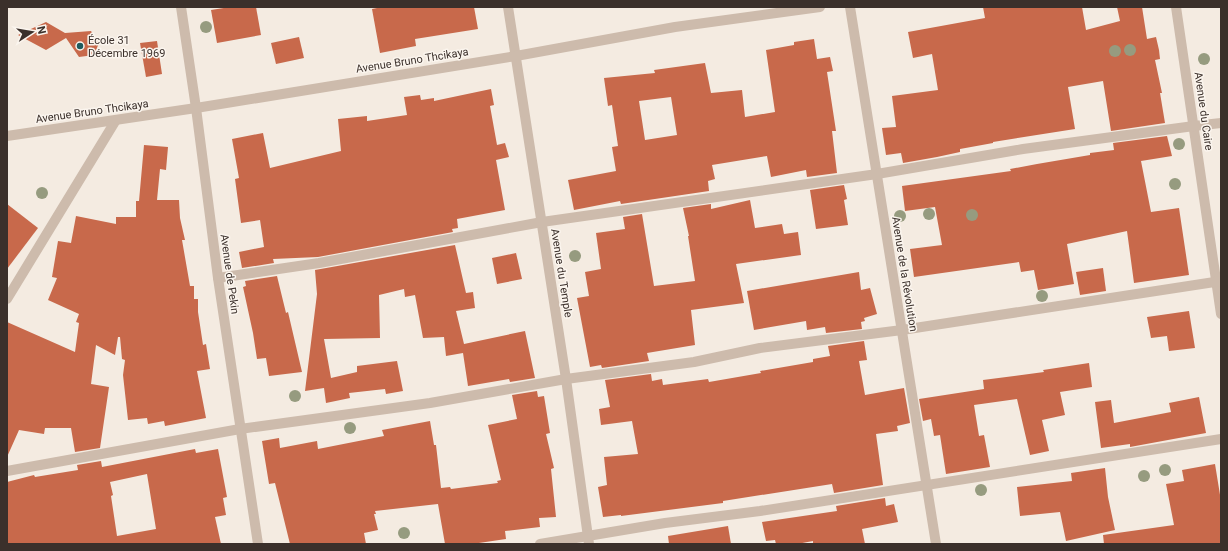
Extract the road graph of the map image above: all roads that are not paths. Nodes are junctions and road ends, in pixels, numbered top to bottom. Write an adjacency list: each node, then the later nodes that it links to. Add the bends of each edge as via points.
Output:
1 (181, 7): 7 (street, Avenue de Pekin)
2 (508, 7): 6 (street, Avenue du Temple)
3 (820, 7): 6 (street, Avenue Bruno Thcikaya, via 675,27)
4 (850, 7): 12 (street, Avenue de la Révolution)
5 (1176, 7): 10 (street, Avenue du Caire)
6 (516, 56): 7 (street, Avenue Bruno Thcikaya); 13 (street, Avenue du Temple)
7 (196, 108): 8 (street, Avenue Bruno Thcikaya); 14 (street, Avenue de Pekin)
8 (116, 120): 11 (street, Avenue Bruno Thcikaya); 16 (street)
9 (1221, 123): 10 (street)
10 (1194, 126): 12 (street, via 1023,149); 15 (street, Avenue du Caire)
11 (7, 136)
12 (877, 174): 13 (street); 18 (street, Avenue de la Révolution)
13 (542, 222): 14 (street, via 319,263); 19 (street, Avenue du Temple)
14 (218, 278): 20 (street, Avenue de Pekin)
15 (1218, 281): 17 (street, Avenue du Caire); 18 (street)
16 (7, 299)
17 (1221, 314)
18 (902, 330): 19 (street, via 760,348 694,362); 23 (street, Avenue de la Révolution)
19 (566, 379): 20 (street, via 430,403); 24 (street, Avenue du Temple)
20 (240, 429): 22 (street); 25 (street, Avenue de Pekin)
21 (1221, 439): 23 (street)
22 (7, 470)
23 (926, 485): 24 (street, via 665,524); 27 (street, Avenue de la Révolution)
24 (588, 540): 26 (street)
25 (258, 544)
26 (540, 544)
27 (936, 544)

